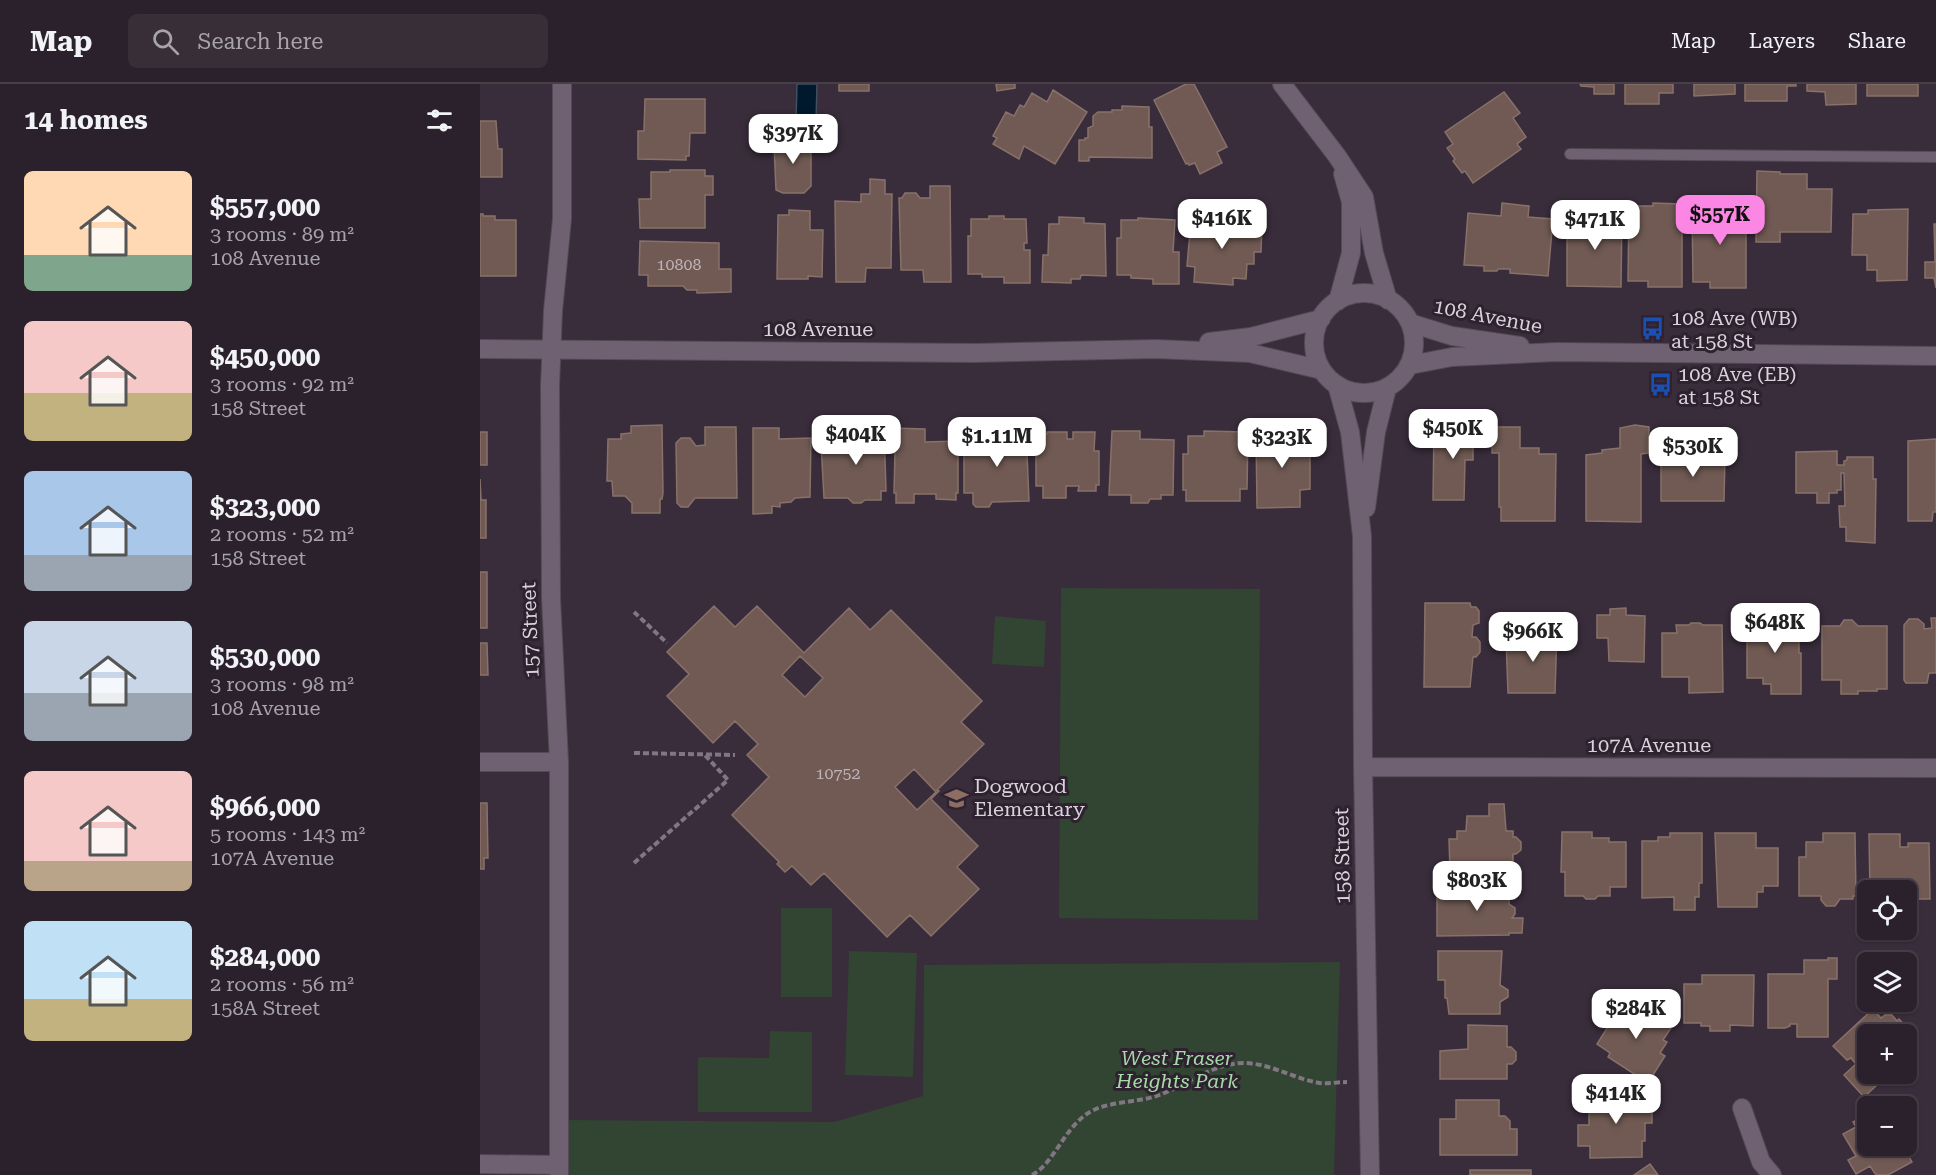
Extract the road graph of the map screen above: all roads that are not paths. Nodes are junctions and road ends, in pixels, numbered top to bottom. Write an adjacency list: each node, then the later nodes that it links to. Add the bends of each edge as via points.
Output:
1 (562, 84): 11 (street, 157 Street, via 561,229)
2 (1282, 84): 4 (street)
3 (1570, 154): 5 (lane)
4 (1337, 156): 6 (street, via 1364,197); 7 (street, via 1352,202 1352,253)
5 (1936, 157)
6 (1388, 300): 7 (street, via 1363,294); 9 (street, via 1401,309)
7 (1338, 301): 8 (street)
8 (1321, 319): 12 (street, 108 Avenue, via 1251,337); 16 (street, via 1314,344)
9 (1410, 323): 13 (street, 108 Avenue, via 1452,336); 15 (street, via 1414,351)
10 (480, 349): 11 (street, 108 Avenue)
11 (551, 349): 12 (street, 108 Avenue); 21 (street, 157 Street, via 551,598)
12 (1156, 349): 16 (street, 108 Avenue, via 1250,352)
13 (1557, 352): 14 (street, 108 Avenue); 15 (street, 108 Avenue, via 1452,357)
14 (1936, 357)
15 (1410, 365): 18 (street)
16 (1322, 369): 17 (street)
17 (1336, 385): 18 (street, via 1361,393); 19 (street, 158 Street, via 1350,432)
18 (1387, 388): 19 (street, 158 Street, via 1376,432)
19 (1362, 536): 22 (street, 158 Street)
20 (480, 762): 21 (street)
21 (558, 762): 26 (street, 157 Street)
22 (1363, 767): 23 (street, 107A Avenue); 27 (street, 158 Street)
23 (1936, 768)
24 (1742, 1108): 28 (street, via 1761,1162)
25 (480, 1164): 26 (street)
26 (559, 1170)
27 (1370, 1175)
28 (1772, 1175)

